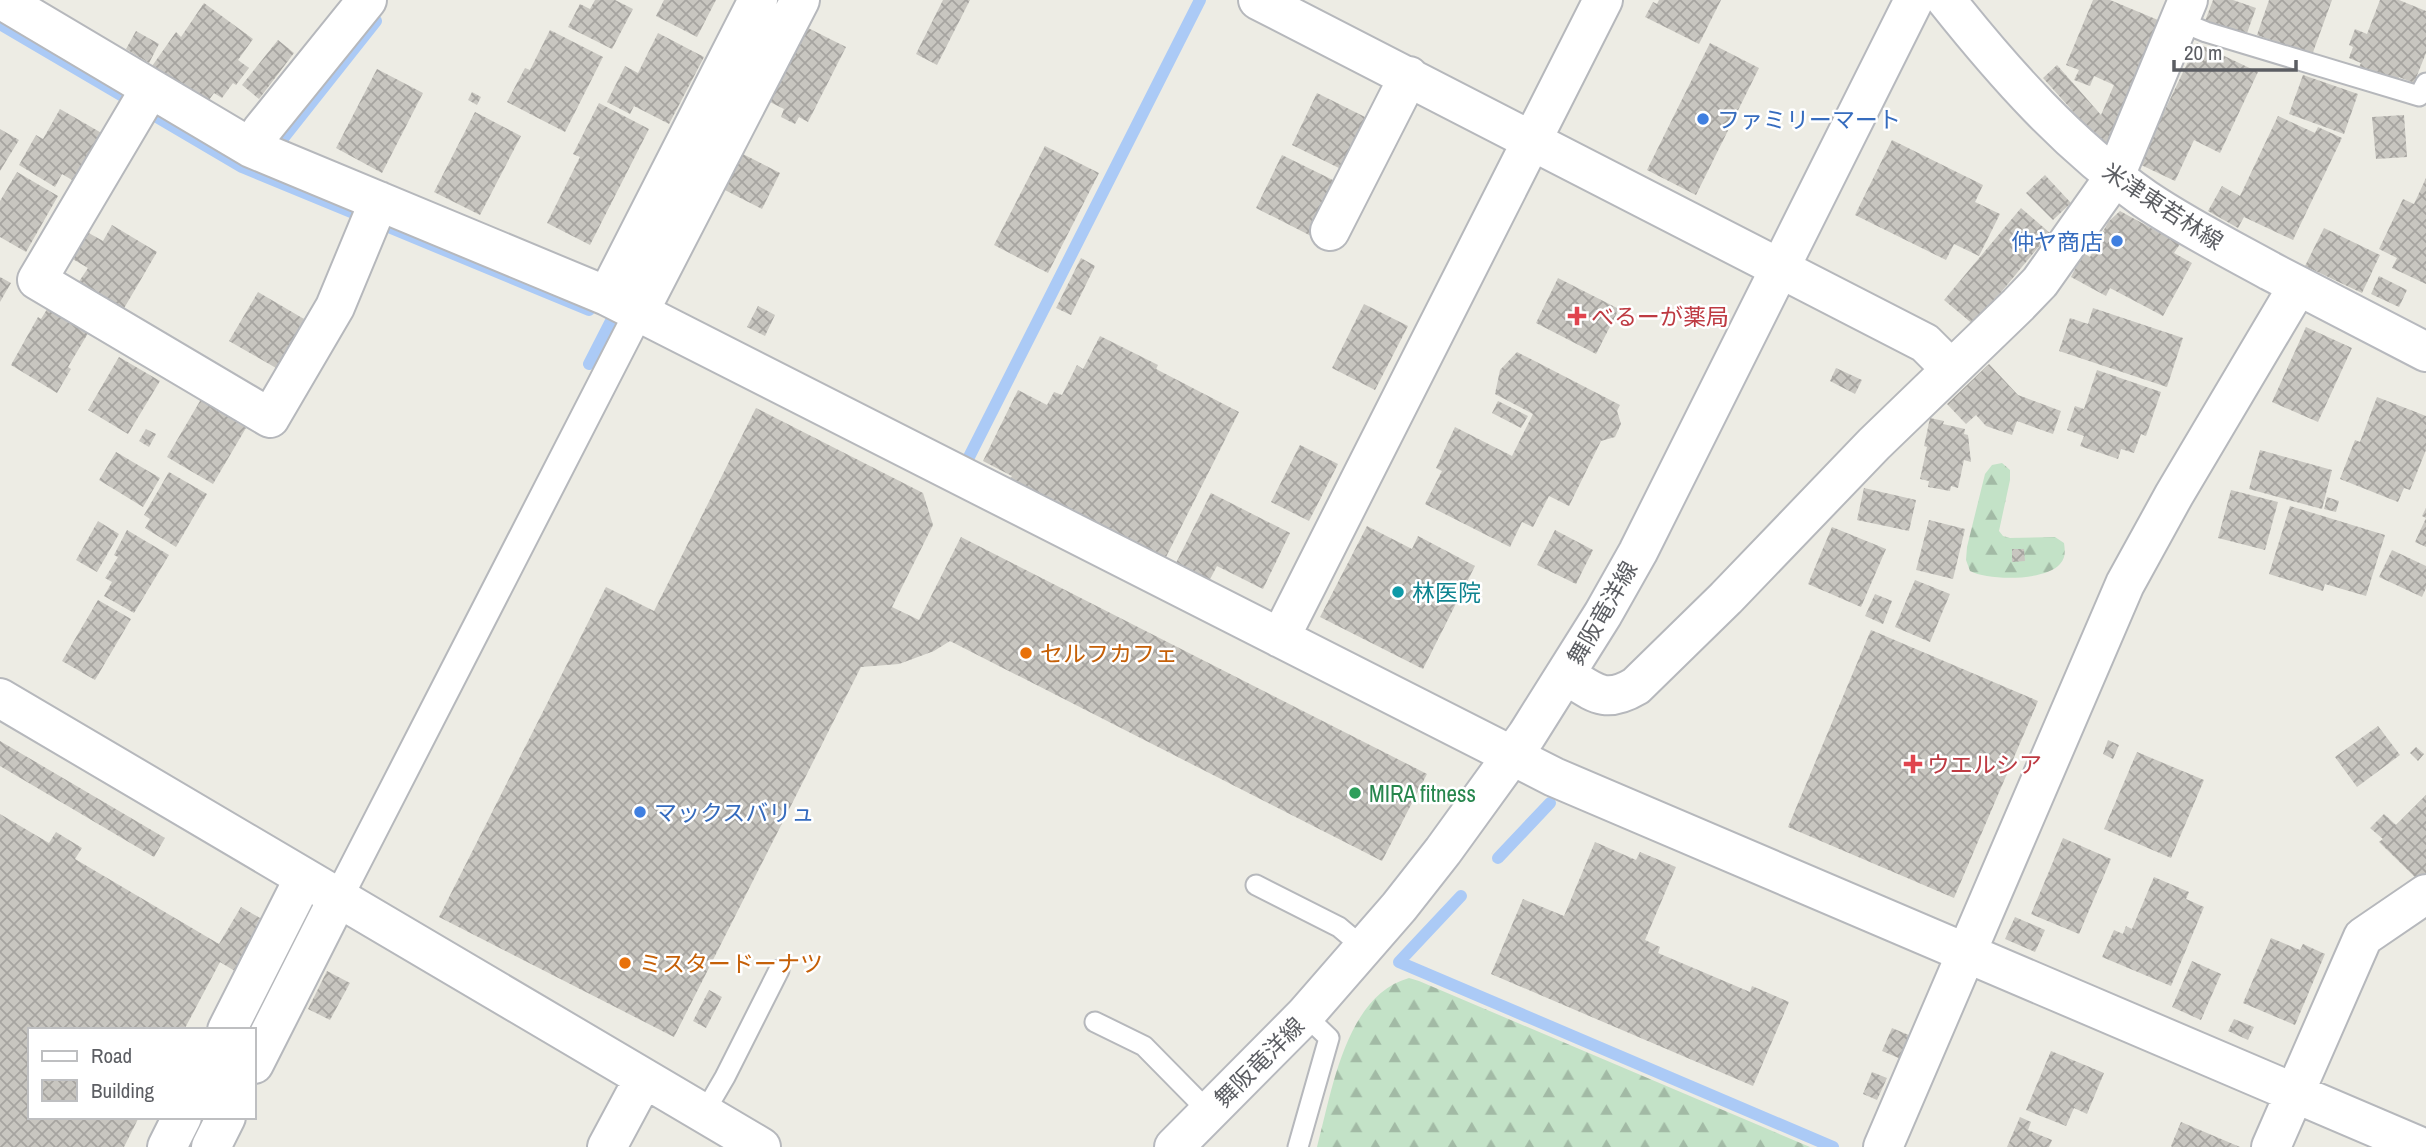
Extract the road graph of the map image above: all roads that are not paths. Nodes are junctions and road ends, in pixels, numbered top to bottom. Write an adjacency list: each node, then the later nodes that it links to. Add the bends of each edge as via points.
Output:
1 (2, 0): 12 (street)
2 (367, 0): 14 (street)
3 (758, 0): 20 (street)
4 (800, 0): 20 (street)
5 (1258, 0): 10 (street)
6 (1603, 0): 13 (street)
7 (1914, 0): 18 (street, 舞阪竜洋線)
8 (1946, 0): 15 (street, 米津東若林線, via 2029,99)
9 (2183, 10): 11 (lane, via 2206,32 2419,96); 15 (street)
10 (1409, 76): 13 (street); 17 (street)
11 (2426, 83)
12 (150, 89): 14 (street); 16 (street, via 37,280 270,418 335,307)
13 (1533, 140): 18 (street); 23 (street)
14 (251, 148): 16 (street)
15 (2115, 176): 19 (street, 米津東若林線, via 2189,227); 22 (street, via 2039,282)
16 (379, 201): 20 (street)
17 (1330, 231)
18 (1780, 269): 22 (street, via 1925,343); 24 (street, 舞阪竜洋線, via 1649,531)
19 (2298, 286): 21 (street, 米津東若林線); 32 (street, via 2125,584)
20 (623, 304): 23 (street); 30 (street)
21 (2426, 352)
22 (1951, 369): 24 (street, via 1636,687 1622,695 1605,696)
23 (1280, 638): 26 (street)
24 (1566, 675): 26 (street, 舞阪竜洋線)
25 (0, 698): 27 (street)
26 (1512, 756): 31 (street, 舞阪竜洋線); 32 (street)
27 (304, 878): 30 (street); 36 (street)
28 (1256, 885): 31 (lane, via 1339,927)
29 (2426, 894): 39 (street, via 2363,937)
30 (338, 898): 37 (street); 38 (street)
31 (1364, 948): 34 (street, 舞阪竜洋線)
32 (1966, 953): 39 (street); 50 (street)
33 (779, 970): 41 (lane)
34 (1305, 1015): 40 (street, 舞阪竜洋線); 49 (lane, via 1329,1038)
35 (1096, 1022): 40 (lane, via 1144,1046)
36 (228, 1028)
37 (256, 1060)
38 (644, 1078): 41 (street); 46 (street)
39 (2294, 1093): 51 (street); 52 (street)
40 (1209, 1112): 48 (street, 舞阪竜洋線)
41 (704, 1114): 47 (street)
42 (181, 1119): 44 (street)
43 (225, 1119): 45 (street)
44 (167, 1147)
45 (211, 1147)
46 (607, 1147)
47 (761, 1147)
48 (1174, 1147)
49 (1298, 1147)
50 (1883, 1147)
51 (2271, 1147)
52 (2421, 1147)

